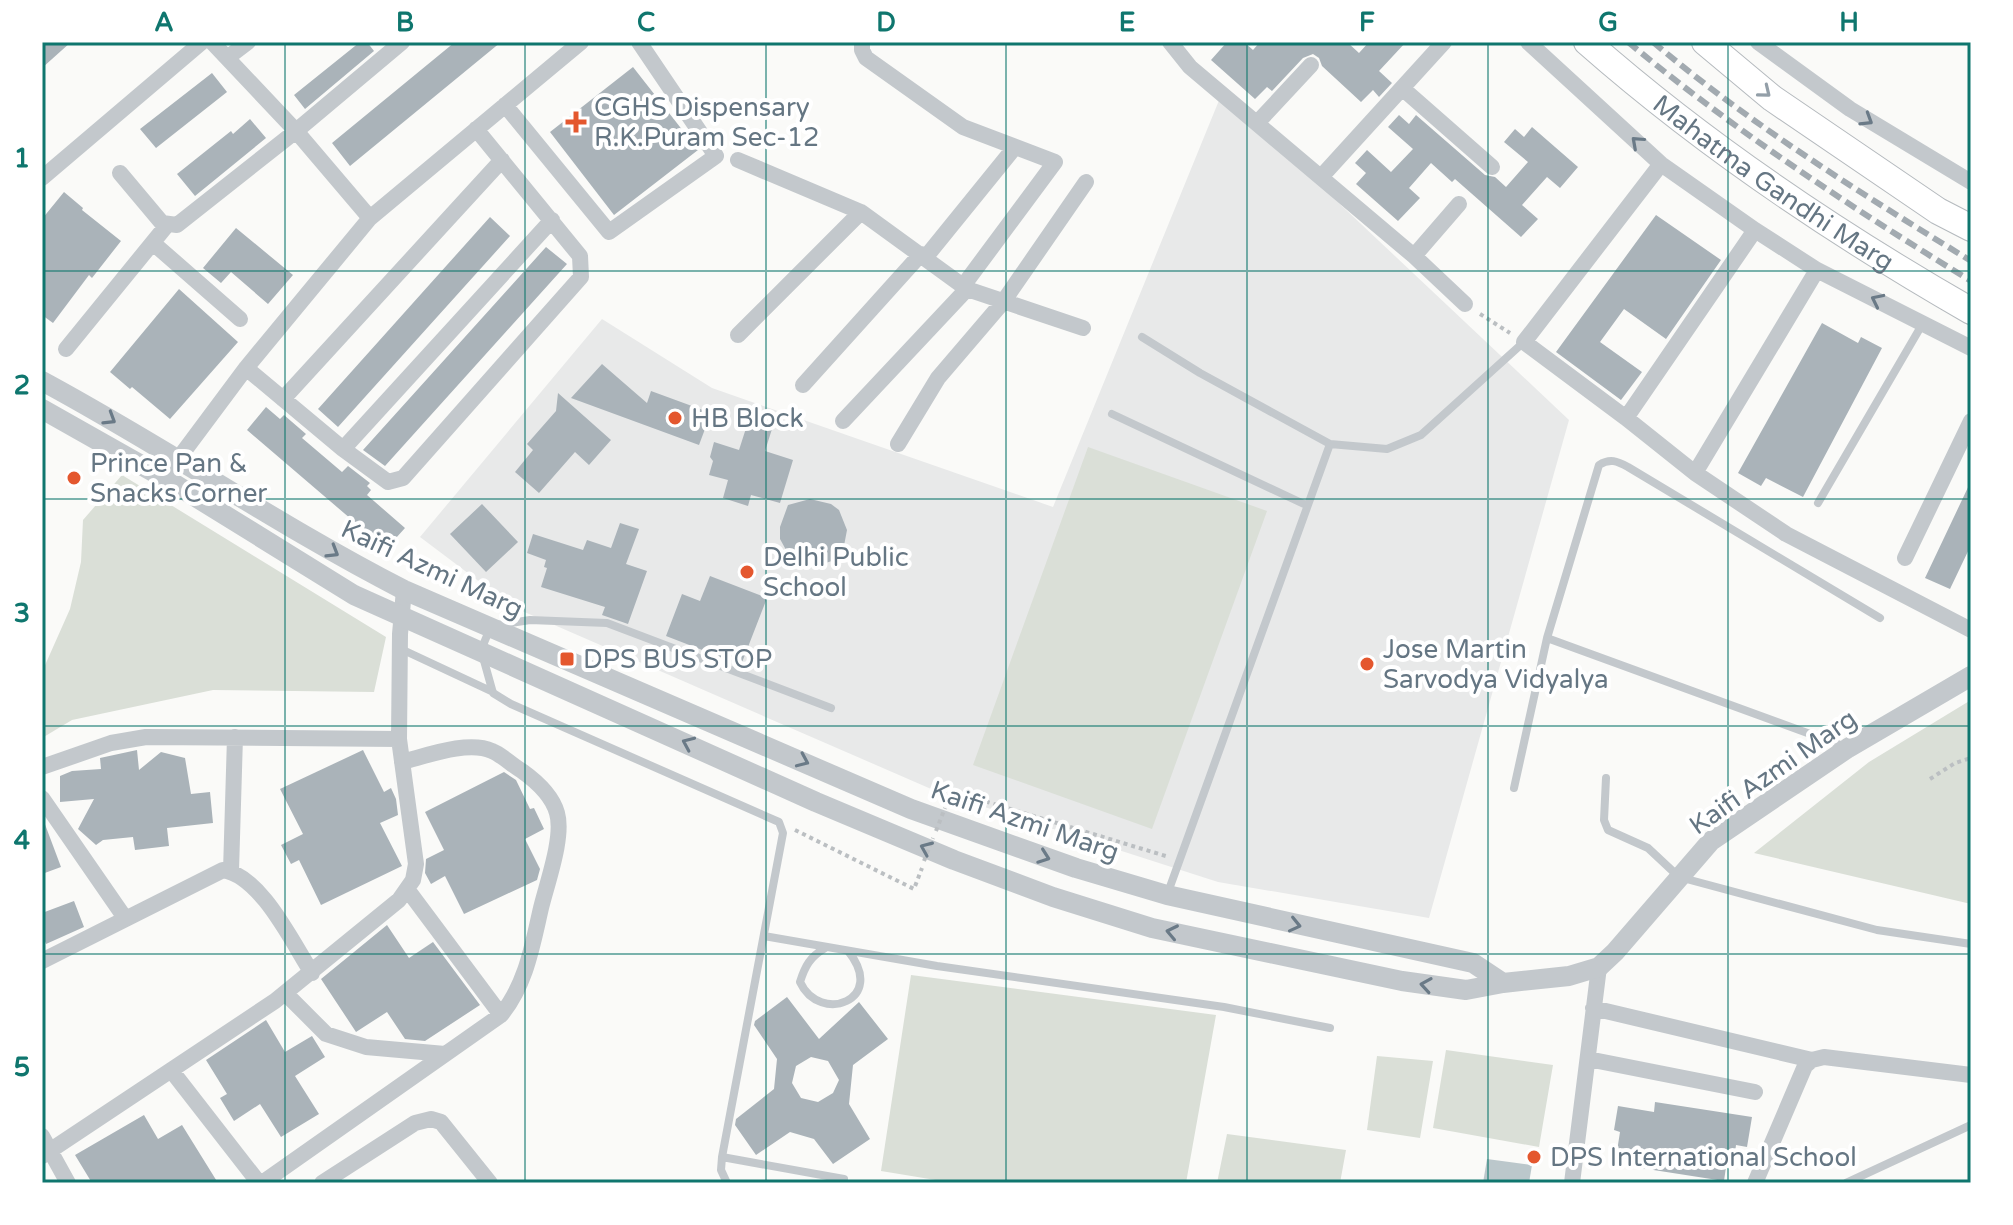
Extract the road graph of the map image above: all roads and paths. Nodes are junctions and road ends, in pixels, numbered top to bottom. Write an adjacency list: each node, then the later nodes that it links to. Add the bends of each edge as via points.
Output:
1 (202, 42): 28 (street)
2 (212, 42): 14 (street)
3 (248, 42): 14 (street)
4 (402, 42): 20 (street)
5 (581, 42): 17 (street)
6 (639, 42): 17 (street, via 716,156 609,232)
7 (862, 42): 21 (street, via 866,58 963,127)
8 (1444, 42): 16 (street)
9 (1528, 42): 24 (street, one-way to 9)
10 (1587, 42): 45 (main road, Mahatma Gandhi Marg, via 1720,150)
11 (1705, 42): 36 (main road, one-way to 36, via 1772,98)
12 (1758, 42): 30 (street, one-way to 30, via 1850,109)
13 (1179, 45): 18 (street, via 1190,67)
14 (227, 58): 20 (street)
15 (1311, 65): 18 (street)
16 (1402, 88): 25 (street); 27 (street)
17 (505, 105): 19 (street)
18 (1257, 123): 27 (street)
19 (476, 129): 22 (street); 33 (street)
20 (296, 131): 33 (street); 35 (street, via 184,220)
21 (1015, 147): 39 (street); 42 (street, via 1055,162)
22 (502, 160): 34 (street); 57 (street)
23 (738, 160): 32 (street)
24 (1661, 164): 37 (street); 51 (street)
25 (1492, 167)
26 (120, 173): 35 (street)
27 (1321, 177): 40 (street)
28 (42, 178)
29 (1086, 182): 43 (street)
30 (1971, 182)
31 (1459, 204): 40 (street)
32 (861, 212): 39 (street); 49 (street)
33 (370, 218): 54 (street)
34 (552, 220): 65 (street); 65 (street, via 580,256 581,277 403,478 388,482)
35 (167, 225): 38 (street)
36 (1971, 228)
37 (1755, 230): 41 (street); 60 (street)
38 (153, 243): 46 (street); 53 (street)
39 (923, 256): 42 (street); 56 (street)
40 (1414, 256): 44 (street)
41 (1817, 270): 47 (street, one-way to 41); 67 (street)
42 (965, 288): 43 (street); 61 (street)
43 (1003, 302): 48 (street); 63 (street, via 938,378)
44 (1465, 304): 51 (path)
45 (1971, 311)
46 (240, 319)
47 (1923, 323): 52 (street); 69 (lane)
48 (1083, 328)
49 (738, 335)
50 (1142, 337): 64 (lane)
51 (1524, 342): 60 (street); 64 (lane, via 1406,443 1387,449)
52 (1971, 348)
53 (66, 349)
54 (246, 368): 57 (street); 66 (street)
55 (42, 381): 66 (street, Kaifi Azmi Marg, one-way to 66)
56 (803, 385)
57 (283, 399): 65 (street)
58 (42, 409): 68 (street)
59 (1112, 414): 70 (lane)
60 (1626, 418): 67 (street)
61 (843, 421)
62 (1971, 421): 71 (street)
63 (898, 444)
64 (1330, 444): 70 (lane)
65 (343, 449)
66 (176, 459): 68 (street); 72 (street, Kaifi Azmi Marg, one-way to 72)
67 (1695, 473): 76 (street, via 1786,534)
68 (164, 478): 73 (street, via 354,595)
69 (1818, 503)
70 (1306, 505): 96 (lane)
71 (1905, 558)
72 (404, 590): 73 (street); 75 (street, Kaifi Azmi Marg)
73 (401, 616): 78 (street); 79 (street)
74 (1880, 618): 77 (lane, via 1628,467 1606,461 1599,465)
75 (491, 626): 79 (lane); 82 (lane, via 530,620 607,623); 100 (street, Kaifi Azmi Marg, one-way to 100, via 911,809)
76 (1971, 630)
77 (1547, 638): 85 (lane); 91 (lane)
78 (400, 648): 81 (lane); 84 (street)
79 (481, 650): 81 (lane); 109 (street, one-way to 79, via 1466,990 1402,981 1152,928 1053,897 816,802)
80 (1971, 676): 85 (street, Kaifi Azmi Marg)
81 (493, 693): 93 (lane)
82 (831, 708)
83 (235, 737): 84 (street); 88 (street, via 146,737); 97 (street)
84 (399, 739): 87 (street)
85 (1848, 748): 98 (street, Kaifi Azmi Marg, via 1711,841)
86 (1971, 758): 90 (path)
87 (402, 762): 99 (street, via 416,864); 112 (street, via 446,751 491,750 533,779 557,812 557,838 527,969)
88 (42, 767)
89 (1606, 778): 98 (lane, via 1608,830 1648,848)
90 (1930, 779)
91 (1514, 788)
92 (42, 798): 101 (street)
93 (779, 822): 95 (path, bridge, via 914,889); 102 (lane, via 783,833)
94 (936, 831): 96 (path, bridge, via 951,791)
95 (933, 838)
96 (1179, 860): 100 (lane)
97 (231, 871): 101 (street, via 223,870); 108 (street, via 258,890)
98 (1679, 877): 103 (lane, via 1877,930); 107 (street, Kaifi Azmi Marg)
99 (407, 889): 108 (street); 112 (street)
100 (1167, 895): 109 (street, Kaifi Azmi Marg, one-way to 109, via 1473,963)
101 (125, 918): 106 (street)
102 (764, 936): 104 (lane); 122 (lane)
103 (1971, 944)
104 (826, 947): 105 (lane); 105 (lane, via 805,966 800,982 806,994 831,1004 849,1001 859,991 859,964)
105 (848, 951): 113 (lane, via 1224,1007)
106 (42, 961)
107 (1599, 967): 109 (street); 111 (street)
108 (312, 973): 110 (street)
109 (1503, 983)
110 (285, 993): 114 (street, via 326,1034 366,1047); 117 (street)
111 (1593, 1008): 115 (street); 116 (street)
112 (501, 1015): 114 (street)
113 (1330, 1028)
114 (445, 1054): 125 (street)
115 (1588, 1059): 119 (street); 129 (street)
116 (1812, 1060): 118 (street, via 1824,1057); 130 (street)
117 (171, 1070): 121 (street); 125 (street)
118 (1971, 1075)
119 (1755, 1092)
120 (1971, 1125): 131 (lane)
121 (44, 1148): 124 (street)
122 (722, 1157): 123 (lane); 128 (lane)
123 (844, 1179)
124 (68, 1183)
125 (261, 1183)
126 (322, 1183): 127 (street, via 415,1123 431,1119 441,1122)
127 (490, 1183)
128 (727, 1183)
129 (1572, 1183)
130 (1755, 1183)
131 (1846, 1183)

